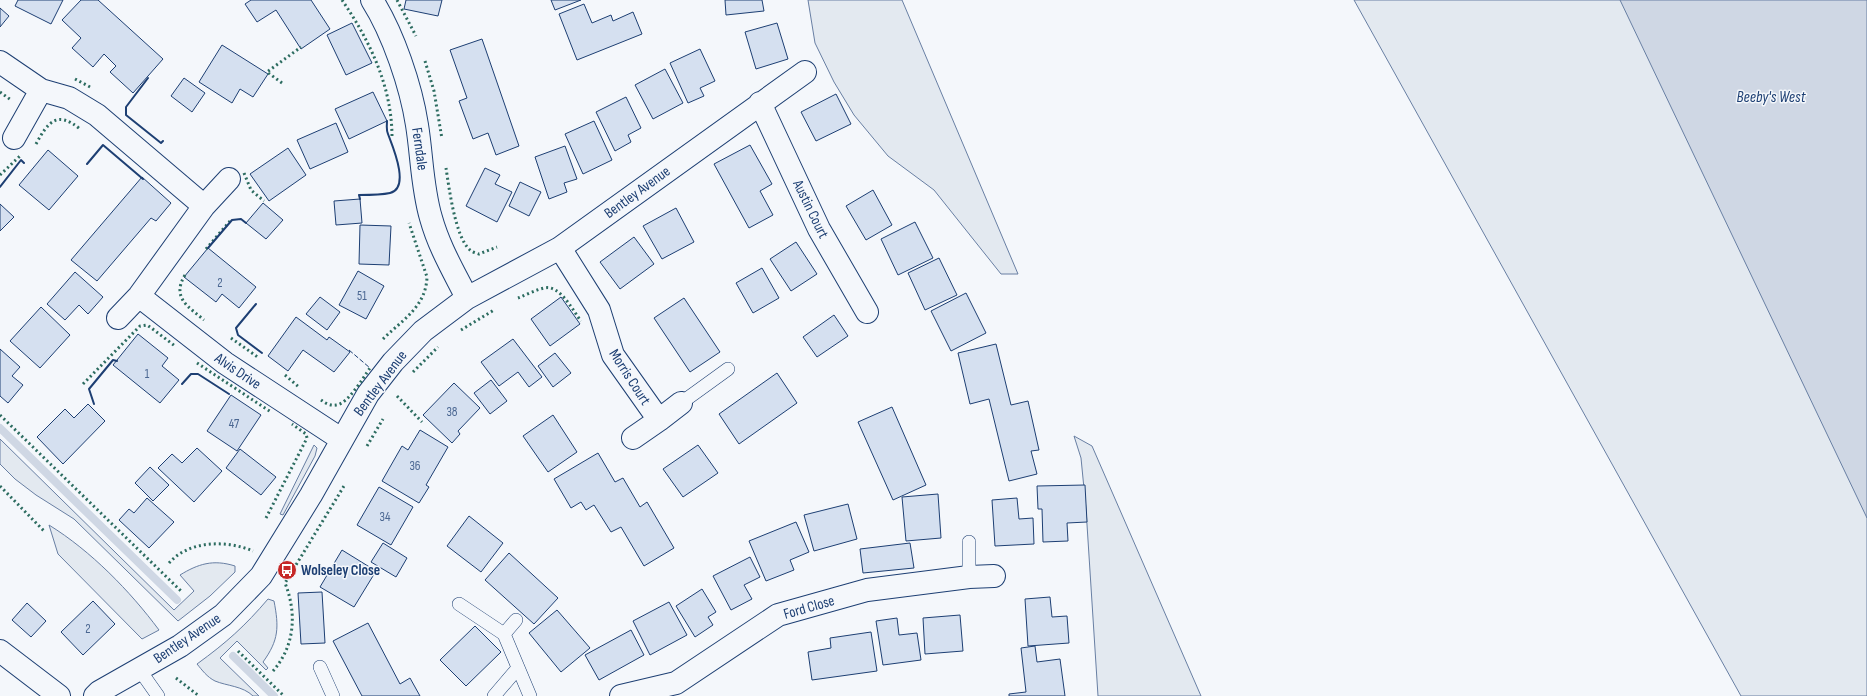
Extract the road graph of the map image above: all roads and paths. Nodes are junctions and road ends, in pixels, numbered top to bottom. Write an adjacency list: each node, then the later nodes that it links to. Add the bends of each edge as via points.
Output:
1 (372, 0): 11 (street, Ferndale, via 397,51 408,86 417,124 431,217 441,248)
2 (0, 62): 4 (street)
3 (804, 72): 5 (street, Bentley Avenue)
4 (41, 90): 6 (street); 8 (street, via 69,98 97,115)
5 (760, 103): 9 (street, Bentley Avenue); 12 (street, Austin Court, via 819,229)
6 (14, 138)
7 (229, 179): 8 (street)
8 (204, 206): 10 (street)
9 (560, 248): 11 (street, Bentley Avenue); 16 (street, Morris Court, via 599,310 613,355)
10 (139, 296): 13 (street); 18 (street, Alvis Drive, via 225,364)
11 (467, 298): 18 (street, Bentley Avenue, via 423,331 393,362 368,394)
12 (867, 312)
13 (118, 318)
14 (728, 369): 15 (lane)
15 (681, 403): 16 (street, Morris Court)
16 (658, 420): 17 (street, Morris Court)
17 (633, 438)
18 (341, 439): 28 (street, Bentley Avenue, via 311,495 261,576 223,615 180,646)
19 (969, 542): 21 (lane)
20 (994, 576): 21 (street, Ford Close)
21 (969, 577): 29 (street, Ford Close, via 867,590 778,615)
22 (459, 604): 24 (lane)
23 (516, 620): 24 (lane)
24 (504, 634): 27 (lane)
25 (0, 651): 30 (street)
26 (320, 667): 33 (lane)
27 (518, 668): 34 (lane); 35 (lane)
28 (139, 670): 31 (street, Bentley Avenue); 32 (lane)
29 (680, 689): 36 (street, Ford Close)
30 (59, 696)
31 (95, 696)
32 (158, 696)
33 (333, 696)
34 (494, 696)
35 (530, 696)
36 (621, 696)

